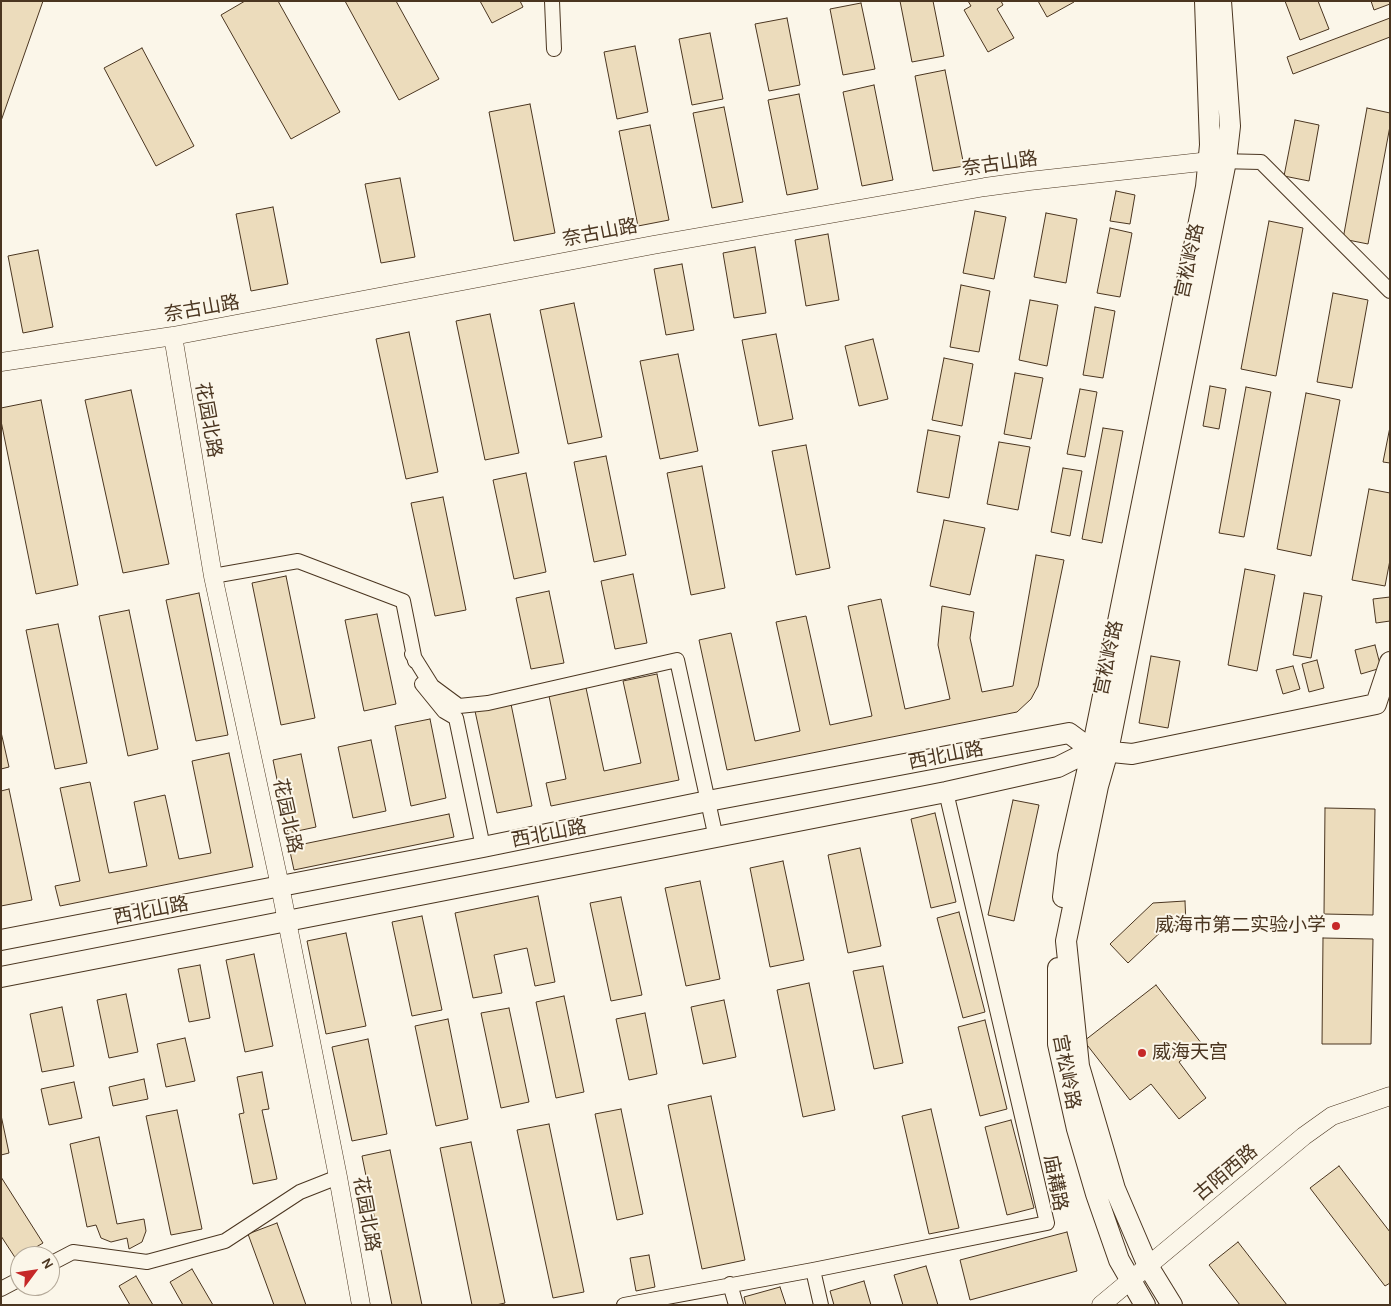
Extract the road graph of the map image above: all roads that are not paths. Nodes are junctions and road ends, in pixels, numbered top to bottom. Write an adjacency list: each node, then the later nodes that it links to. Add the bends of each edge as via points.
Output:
1 (552, 1): 4 (street)
2 (1205, 1): 5 (main road, via 1210,145)
3 (1221, 1): 5 (main road, via 1230,126)
4 (554, 49)
5 (1218, 161): 6 (street, via 1261,162); 7 (street, 奈古山路, via 976,189 653,245); 12 (main road)
6 (1390, 291)
7 (173, 336): 8 (street, 奈古山路); 9 (street, 花园北路)
8 (1, 362)
9 (213, 576): 10 (street, via 298,561 403,601); 17 (street, 花园北路)
10 (412, 654): 14 (street, via 432,686 459,706 488,703 677,660); 16 (street, via 423,687 444,711 456,718)
11 (1390, 662): 12 (main road, via 1376,704 1132,754)
12 (1100, 751): 13 (main road, 西北山路, via 1058,767); 14 (main road, 西北山路, via 1069,733); 24 (main road, via 1098,786 1066,941 1079,1066 1115,1189); 26 (main road, 宫松岭路, via 1067,865 1058,950 1058,1044 1096,1194 1119,1260)
13 (946, 792): 15 (main road, 西北山路); 25 (street, 庙耩路, via 1047,1223)
14 (708, 801): 15 (street); 16 (main road, 西北山路)
15 (716, 838): 18 (main road, 西北山路)
16 (483, 847): 17 (main road, 西北山路)
17 (280, 886): 18 (street, 花园北路); 19 (main road, 西北山路)
18 (286, 922): 20 (main road, 西北山路); 22 (street, 花园北路)
19 (1, 940)
20 (1, 976)
21 (1390, 1096): 24 (street, 古陌西路, via 1332,1116)
22 (338, 1177): 23 (street, via 300,1192 225,1241 147,1262 73,1252); 28 (street, 花园北路)
23 (60, 1259)
24 (1148, 1266): 26 (street, 古陌西路); 34 (main road)
25 (813, 1270): 27 (street, 庙耩路); 31 (street)
26 (1130, 1281): 32 (street, 古陌西路); 33 (main road, 宫松岭路)
27 (730, 1284): 29 (street, 庙耩路); 30 (street)
28 (361, 1305)
29 (624, 1305)
30 (736, 1305)
31 (821, 1305)
32 (1102, 1305)
33 (1145, 1305)
34 (1172, 1305)

